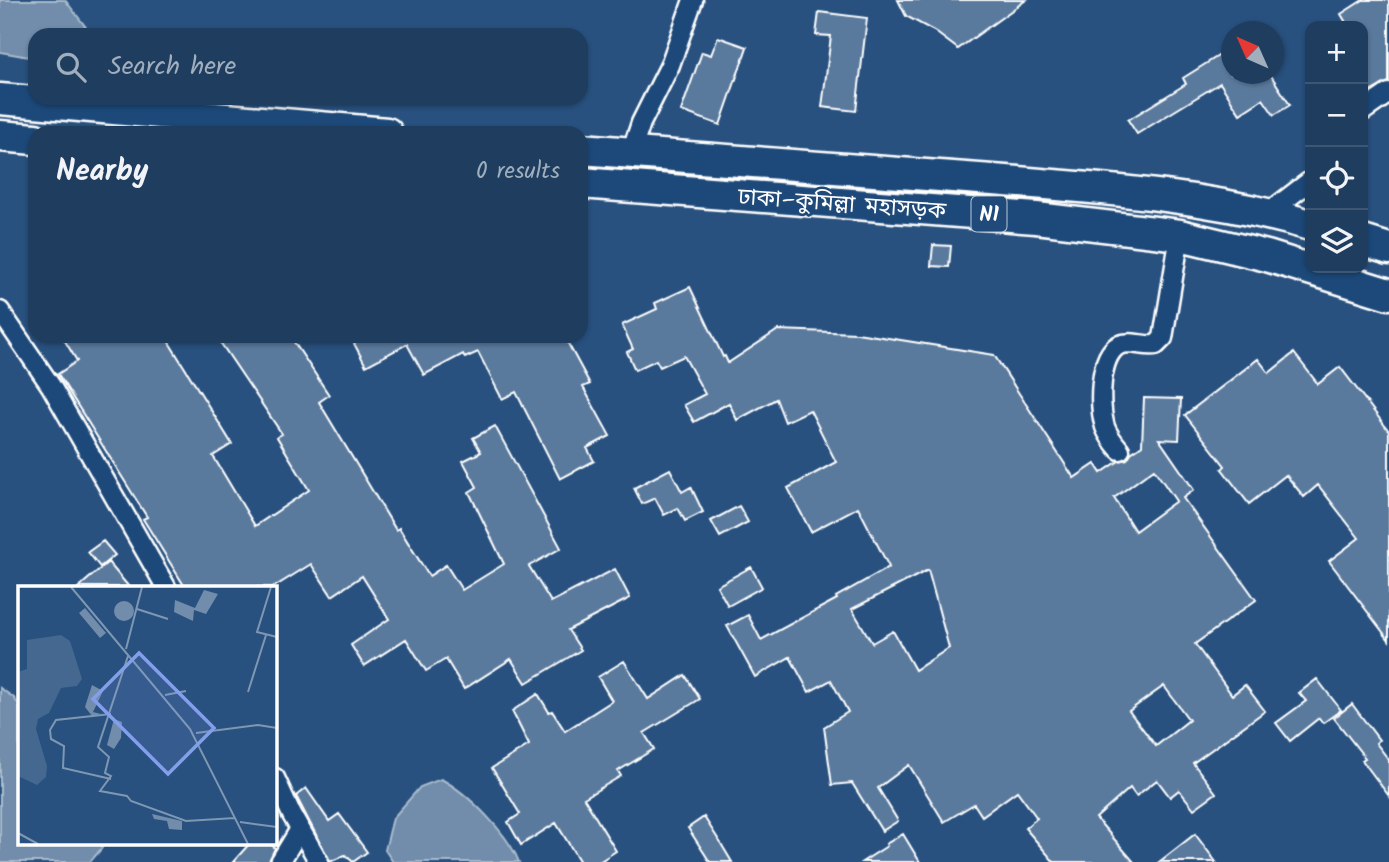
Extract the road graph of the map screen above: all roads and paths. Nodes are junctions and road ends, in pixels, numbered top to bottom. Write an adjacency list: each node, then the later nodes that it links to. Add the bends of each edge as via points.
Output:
1 (693, 0): 11 (street)
2 (1389, 93): 6 (street)
3 (0, 99): 4 (highway)
4 (28, 101)
5 (68, 105): 7 (highway)
6 (1368, 108)
7 (307, 126)
8 (0, 136): 9 (highway)
9 (28, 138)
10 (588, 150): 11 (highway, ঢাকা–কুমিল্লা মহাসড়ক / N1)
11 (631, 153): 14 (highway, ঢাকা–কুমিল্লা মহাসড়ক / N1, via 1146,192)
12 (588, 184): 16 (highway, ঢাকা–কুমিল্লা মহাসড়ক / N1, via 1037,218)
13 (1305, 185): 14 (street)
14 (1268, 213): 15 (highway, ঢাকা–কুমিল্লা মহাসড়ক / N1)
15 (1305, 224)
16 (1180, 235): 19 (highway, ঢাকা–কুমিল্লা মহাসড়ক / N1); 21 (street, via 1163,338 1156,345 1126,342 1115,347 1104,368 1101,404 1106,428)
17 (1368, 242): 18 (highway)
18 (1389, 248)
19 (1389, 294)
20 (0, 311): 22 (street, via 51,386)
21 (1120, 450)
22 (165, 586)
23 (276, 780): 24 (street)
24 (300, 829): 25 (street); 26 (street)
25 (280, 862)
26 (319, 862)

